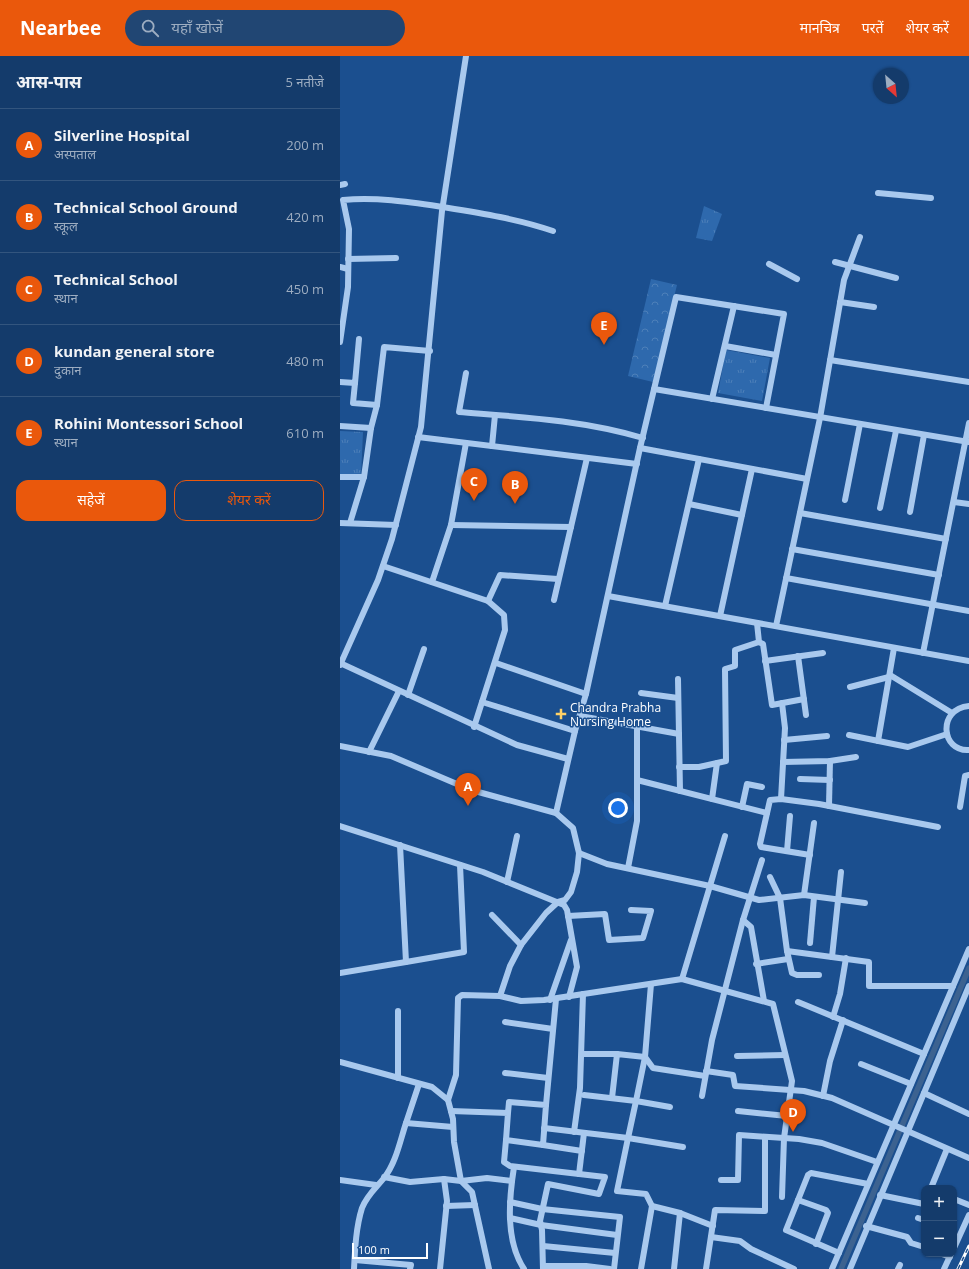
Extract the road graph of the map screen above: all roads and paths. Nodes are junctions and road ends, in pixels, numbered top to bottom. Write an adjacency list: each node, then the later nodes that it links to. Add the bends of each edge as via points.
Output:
1 (466, 56): 4 (street)
2 (878, 193): 3 (street)
3 (931, 198)
4 (443, 207): 5 (street, via 398,199 343,200); 7 (street, via 483,213); 26 (street)
5 (347, 220): 6 (street); 10 (street)
6 (340, 221)
7 (554, 231)
8 (860, 237): 13 (street)
9 (396, 258): 10 (street)
10 (348, 259): 15 (street)
11 (835, 262): 13 (street)
12 (769, 264): 17 (street)
13 (849, 266): 16 (street); 19 (street)
14 (340, 267): 15 (street)
15 (348, 269): 18 (street)
16 (896, 278)
17 (797, 279)
18 (343, 296): 22 (street)
19 (840, 302): 21 (street); 28 (street)
20 (734, 306): 25 (street); 27 (street, via 784,314); 33 (street, via 676,297)
21 (874, 307)
22 (341, 325): 24 (street)
23 (359, 339): 32 (street)
24 (340, 342)
25 (725, 346): 27 (street); 34 (street)
26 (430, 351): 35 (street, via 384,347); 45 (street)
27 (776, 355): 36 (street)
28 (830, 360): 31 (street); 38 (street)
29 (466, 373): 37 (street, via 459,412)
30 (340, 382): 32 (street)
31 (969, 382)
32 (355, 383): 35 (street, via 353,403)
33 (654, 389): 34 (street); 46 (street)
34 (712, 399): 36 (street)
35 (377, 405): 42 (street)
36 (766, 408): 38 (street)
37 (495, 415): 46 (street, via 580,424 617,430); 49 (street)
38 (820, 418): 40 (street); 57 (street)
39 (969, 422): 47 (street)
40 (860, 424): 43 (street); 58 (street)
41 (340, 426): 42 (street)
42 (371, 428): 56 (street)
43 (896, 431): 44 (street); 62 (street)
44 (924, 435): 47 (street); 63 (street)
45 (418, 437): 48 (street); 68 (street)
46 (643, 438): 50 (street)
47 (967, 442): 59 (street)
48 (466, 443): 49 (street); 69 (street)
49 (492, 446): 51 (street)
50 (640, 448): 52 (street); 53 (street)
51 (587, 458): 53 (street); 70 (street)
52 (699, 459): 54 (street); 60 (street)
53 (637, 464): 78 (street)
54 (752, 468): 57 (street); 65 (street)
55 (340, 476): 56 (street)
56 (364, 477): 66 (street)
57 (807, 478): 64 (street)
58 (845, 500)
59 (954, 502): 61 (street); 71 (street)
60 (689, 504): 65 (street); 82 (street)
61 (969, 504)
62 (880, 508)
63 (910, 512)
64 (800, 513): 71 (street); 72 (street)
65 (742, 515): 84 (street)
66 (350, 522): 67 (street); 68 (street)
67 (340, 523)
68 (396, 525): 73 (street)
69 (451, 525): 70 (street); 77 (street)
70 (571, 527): 76 (street)
71 (946, 539): 74 (street)
72 (792, 549): 74 (street); 75 (street)
73 (383, 566): 77 (street); 96 (street)
74 (939, 575): 81 (street)
75 (786, 578): 81 (street); 86 (street)
76 (558, 580): 79 (street, via 500,575); 80 (street)
77 (432, 582): 79 (street)
78 (608, 596): 82 (street); 102 (street)
79 (488, 600): 95 (street, via 504,615 505,630)
80 (554, 600)
81 (933, 605): 83 (street); 91 (street)
82 (665, 606): 84 (street)
83 (969, 612)
84 (720, 616): 85 (street)
85 (757, 623): 86 (street); 87 (street)
86 (776, 626): 88 (street)
87 (759, 642): 93 (street, via 763,644); 128 (street, via 736,650 735,666 725,669 726,759)
88 (894, 648): 91 (street); 97 (street)
89 (424, 649): 103 (street)
90 (823, 653): 92 (street)
91 (923, 653): 94 (street)
92 (798, 656): 93 (street); 105 (street)
93 (766, 661): 107 (street, via 772,705)
94 (969, 661)
95 (496, 663): 102 (street); 106 (street)
96 (340, 664): 100 (street)
97 (889, 676): 99 (street); 109 (street); 120 (street)
98 (678, 679): 104 (street)
99 (850, 687)
100 (399, 691): 103 (street); 123 (street)
101 (641, 693): 104 (street)
102 (586, 694): 111 (street)
103 (408, 695): 112 (street)
104 (678, 698): 115 (street)
105 (804, 699): 107 (street); 110 (street)
106 (482, 702): 112 (street); 114 (street)
107 (782, 704): 119 (street)
108 (969, 706): 109 (street, via 962,706)
109 (952, 714): 116 (street, via 946,724)
110 (806, 715)
111 (580, 716): 113 (street); 114 (street)
112 (474, 727): 125 (street, via 517,745)
113 (637, 727): 115 (street); 132 (street)
114 (574, 731): 125 (street)
115 (679, 734): 129 (street)
116 (947, 734): 120 (street, via 908,747); 122 (street, via 951,743 958,748)
117 (849, 735): 120 (street)
118 (827, 736): 119 (street)
119 (784, 740): 127 (street)
120 (878, 741)
121 (340, 746): 123 (street)
122 (969, 750)
123 (369, 752): 141 (street, via 391,756 470,790)
124 (856, 757): 126 (street)
125 (568, 759): 141 (street)
126 (830, 761): 127 (street); 133 (street)
127 (783, 762): 136 (street)
128 (718, 763): 129 (street, via 699,767); 137 (street)
129 (679, 767): 135 (street)
130 (969, 775): 139 (street, via 965,776)
131 (800, 779): 133 (street)
132 (637, 780): 135 (street); 155 (street, via 637,821)
133 (830, 780): 138 (street)
134 (762, 787): 140 (street, via 747,784)
135 (680, 791): 137 (street)
136 (781, 799): 138 (street); 142 (street, via 770,800)
137 (712, 800): 140 (street)
138 (829, 806): 146 (street)
139 (960, 806)
140 (742, 807): 142 (street)
141 (556, 813): 151 (street, via 573,828)
142 (767, 813): 150 (street, via 761,848)
143 (790, 816): 150 (street)
144 (814, 823): 152 (street)
145 (340, 826): 149 (street)
146 (938, 827)
147 (517, 836): 158 (street)
148 (725, 836): 159 (street)
149 (400, 845): 154 (street); 179 (street)
150 (787, 851): 152 (street)
151 (579, 853): 155 (street, via 607,864); 165 (street, via 571,892 565,900)
152 (810, 854): 160 (street)
153 (762, 860): 162 (street)
154 (460, 865): 158 (street); 179 (street, via 464,952)
155 (628, 868): 159 (street)
156 (841, 872): 164 (street)
157 (770, 877): 163 (street)
158 (507, 882): 165 (street)
159 (710, 886): 162 (street); 183 (street)
160 (804, 895): 161 (street); 163 (street)
161 (814, 896): 164 (street); 172 (street)
162 (750, 898): 163 (street); 170 (street)
163 (780, 898): 175 (street)
164 (840, 900): 166 (street); 176 (street)
165 (558, 902): 169 (street, via 566,907); 173 (street)
166 (866, 903)
167 (631, 910): 169 (street, via 651,911 643,938 609,940 605,914)
168 (492, 915): 173 (street)
169 (568, 916): 171 (street)
170 (743, 920): 180 (street, via 751,927); 187 (street)
171 (572, 939): 190 (street, via 577,967); 191 (street)
172 (810, 943)
173 (521, 945): 189 (street, via 510,966)
174 (969, 949): 185 (street)
175 (787, 951): 176 (street); 178 (street)
176 (832, 957): 177 (street)
177 (846, 958): 185 (street, via 869,962 869,986); 195 (street)
178 (788, 959): 180 (street); 182 (street, via 792,973)
179 (406, 962): 181 (street)
180 (756, 964): 192 (street)
181 (340, 973)
182 (819, 975)
183 (682, 979): 184 (street); 187 (street)
184 (651, 984): 188 (street); 204 (street)
185 (953, 986): 201 (street)
186 (969, 986): 214 (street)
187 (726, 991): 192 (street); 208 (street)
188 (583, 994): 190 (street); 199 (street)
189 (500, 996): 191 (street, via 521,1001); 219 (street, via 462,995 458,998 456,1076)
190 (569, 997): 191 (street)
191 (553, 999): 198 (street)
192 (764, 1001): 202 (street, via 773,1004)
193 (798, 1002): 195 (street)
194 (398, 1011): 209 (street)
195 (833, 1017): 196 (street)
196 (844, 1020): 201 (street); 217 (street, via 830,1061)
197 (505, 1022): 198 (street)
198 (553, 1029): 210 (street)
199 (582, 1054): 200 (street); 233 (street)
200 (617, 1054): 204 (street); 218 (street)
201 (924, 1054): 212 (street)
202 (785, 1055): 203 (street); 213 (street, via 792,1081)
203 (737, 1056)
204 (645, 1057): 208 (street, via 653,1068); 220 (street)
205 (340, 1062): 209 (street)
206 (861, 1064): 212 (street)
207 (505, 1073): 210 (street)
208 (706, 1073): 213 (street, via 732,1075 735,1086); 216 (street)
209 (398, 1078): 211 (street)
210 (548, 1078): 221 (street)
211 (419, 1084): 219 (street, via 432,1087); 228 (street)
212 (911, 1084): 229 (street)
213 (791, 1090): 217 (street); 227 (street)
214 (924, 1093): 226 (street); 232 (street)
215 (584, 1095): 218 (street)
216 (702, 1096)
217 (823, 1096): 229 (street)
218 (612, 1098): 220 (street)
219 (448, 1100): 223 (street)
220 (636, 1101): 222 (street); 236 (street)
221 (546, 1106): 225 (street, via 509,1102); 231 (street)
222 (670, 1107)
223 (451, 1111): 225 (street); 230 (street)
224 (738, 1111): 227 (street)
225 (508, 1113): 238 (street)
226 (969, 1114)
227 (787, 1116): 237 (street)
228 (406, 1123): 230 (street); 247 (street, via 392,1164)
229 (894, 1126): 232 (street); 244 (street)
230 (453, 1127): 251 (street)
231 (544, 1128): 233 (street); 239 (street)
232 (906, 1131): 241 (street); 256 (street)
233 (574, 1132): 234 (street)
234 (584, 1133): 236 (street); 242 (street)
235 (765, 1137): 237 (street); 250 (street, via 739,1135 738,1180); 271 (street, via 765,1211 715,1210)
236 (628, 1138): 240 (street); 265 (street, via 617,1191 646,1194)
237 (784, 1138): 244 (street, via 822,1143); 257 (street)
238 (506, 1140): 239 (street); 245 (street, via 504,1162)
239 (543, 1145): 242 (street)
240 (682, 1146)
241 (947, 1149): 243 (street); 255 (street)
242 (582, 1151): 246 (street)
243 (969, 1158)
244 (878, 1162): 253 (street)
245 (514, 1166): 246 (street); 252 (street)
246 (579, 1174): 266 (street, via 605,1177 599,1194 548,1184)
247 (384, 1177): 248 (street, via 410,1182); 254 (street)
248 (444, 1179): 251 (street); 264 (street)
249 (340, 1180): 254 (street)
250 (721, 1180)
251 (461, 1181): 252 (street, via 487,1178); 262 (street, via 472,1192)
252 (512, 1181): 260 (street)
253 (868, 1184): 258 (street, via 810,1173); 282 (street)
254 (376, 1185): 284 (street, via 362,1208)
255 (932, 1185)
256 (880, 1195): 261 (street); 272 (street)
257 (782, 1197)
258 (798, 1200): 278 (street, via 786,1230); 278 (street, via 828,1213)
259 (957, 1200): 263 (street)
260 (510, 1202): 266 (street); 269 (street)
261 (921, 1203)
262 (475, 1205): 264 (street); 290 (street)
263 (969, 1205)
264 (446, 1206): 289 (street)
265 (652, 1206): 267 (street); 294 (street)
266 (542, 1209): 270 (street); 275 (street, via 620,1218)
267 (680, 1214): 271 (street); 295 (street)
268 (969, 1215): 274 (street)
269 (510, 1218): 270 (street); 291 (street, via 513,1245)
270 (541, 1225): 275 (street); 279 (street)
271 (713, 1226): 276 (street)
272 (866, 1226): 280 (street, via 907,1237 911,1242); 300 (street)
273 (957, 1231): 274 (street)
274 (961, 1233): 277 (street)
275 (618, 1235): 281 (street)
276 (711, 1237): 285 (street, via 740,1241 750,1249); 296 (street)
277 (957, 1242)
278 (816, 1244): 282 (street)
279 (543, 1246): 281 (street); 286 (street)
280 (921, 1246)
281 (615, 1253): 293 (street)
282 (839, 1253): 299 (street)
283 (949, 1257): 301 (street)
284 (355, 1260): 287 (street); 288 (street, via 410,1265)
285 (779, 1262): 297 (street); 298 (street)
286 (543, 1268): 292 (street, via 586,1266)
287 (354, 1269)
288 (410, 1269)
289 (440, 1269)
290 (489, 1269)
291 (524, 1269)
292 (610, 1269)
293 (614, 1269)
294 (641, 1269)
295 (674, 1269)
296 (706, 1269)
297 (776, 1269)
298 (794, 1269)
299 (832, 1269)
300 (850, 1269)
301 (944, 1269)

